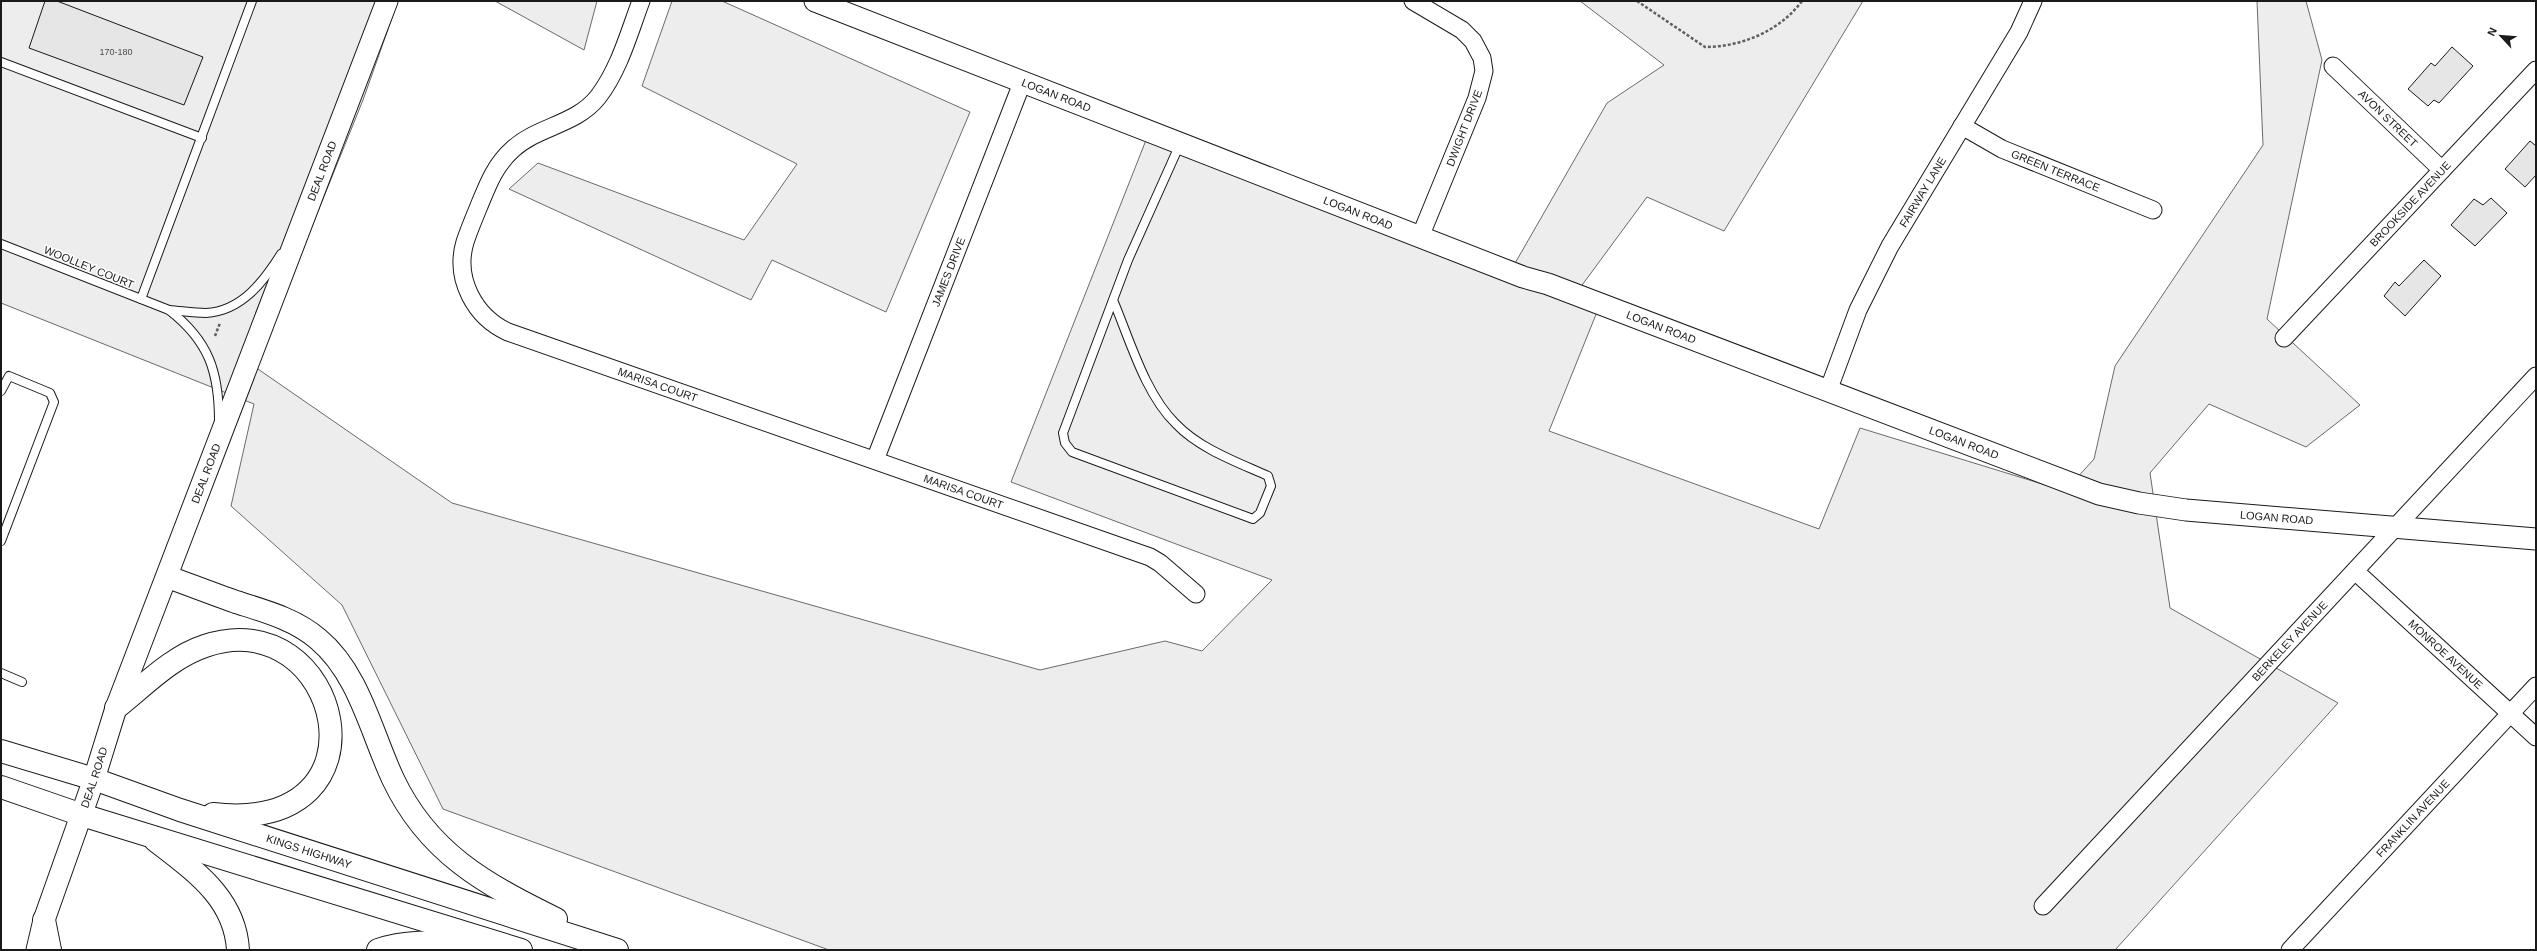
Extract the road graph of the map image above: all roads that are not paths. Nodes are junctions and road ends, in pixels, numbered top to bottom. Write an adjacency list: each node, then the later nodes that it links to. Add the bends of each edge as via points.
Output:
1 (252, 1): 12 (lane)
2 (387, 1): 16 (street, DEAL ROAD)
3 (642, 1): 29 (street, MARISA COURT, via 615,68 597,98 576,116 531,135 513,148 491,176 464,244 462,262 469,294 485,317 508,332)
4 (815, 1): 10 (street, LOGAN ROAD)
5 (1413, 1): 17 (street, DWIGHT DRIVE, via 1462,30 1473,41 1482,58 1484,71 1477,98)
6 (2032, 1): 11 (street, FAIRWAY LANE, via 2019,32)
7 (1, 62): 12 (lane)
8 (2333, 66): 14 (street, AVON STREET)
9 (2536, 70): 14 (street, BROOKSIDE AVENUE)
10 (1022, 82): 13 (street, LOGAN ROAD); 29 (street, JAMES DRIVE)
11 (1962, 126): 15 (street, GREEN TERRACE, via 2002,149); 26 (street, FAIRWAY LANE, via 1890,246 1858,310)
12 (202, 138): 19 (lane)
13 (1180, 144): 17 (street, LOGAN ROAD); 20 (lane, via 1128,260)
14 (2442, 170): 22 (street, BROOKSIDE AVENUE)
15 (2153, 210)
16 (301, 226): 21 (lane, WOOLLEY COURT, via 263,282 236,304 208,313); 28 (street, DEAL ROAD)
17 (1420, 237): 26 (street, LOGAN ROAD)
18 (1, 244): 19 (lane, WOOLLEY COURT)
19 (141, 299): 21 (lane, WOOLLEY COURT)
20 (1113, 300): 20 (lane, via 1063,433 1065,443 1072,452 1253,519 1260,513 1271,486 1268,476 1205,446 1176,425 1157,402)
21 (170, 310): 28 (lane, WOOLLEY COURT, via 186,323 202,343 214,368 219,398)
22 (2284, 338)
23 (1, 372): 24 (lane)
24 (9, 376): 27 (lane); 32 (lane, via 50,394 54,397 54,402)
25 (2536, 376): 30 (street, BERKELEY AVENUE)
26 (1828, 391): 30 (street, LOGAN ROAD, via 2099,494 2186,510)
27 (1, 392)
28 (220, 442): 34 (street, DEAL ROAD)
29 (875, 460): 35 (street, MARISA COURT, via 1150,557)
30 (2394, 527): 31 (street, LOGAN ROAD); 33 (street, BERKELEY AVENUE)
31 (2536, 539)
32 (1, 541)
33 (2355, 571): 40 (street, MONROE AVENUE); 48 (street, BERKELEY AVENUE)
34 (168, 577): 39 (street, DEAL ROAD); 55 (main road, via 285,619 318,638 334,655 348,676 401,795 438,846 486,883)
35 (1196, 594)
36 (1, 673): 37 (lane)
37 (22, 682)
38 (2536, 686): 40 (street, FRANKLIN AVENUE)
39 (116, 708): 43 (street, DEAL ROAD); 45 (main road, via 190,652 216,642 241,641 274,648 296,660 317,684 327,704 332,736 323,770 301,798 291,805 264,814 218,814)
40 (2511, 713): 41 (street, MONROE AVENUE); 56 (street, FRANKLIN AVENUE)
41 (2536, 737)
42 (1, 751): 43 (main road, KINGS HIGHWAY)
43 (94, 779): 45 (main road, KINGS HIGHWAY); 46 (street, DEAL ROAD)
44 (1, 787): 46 (main road)
45 (180, 810): 55 (main road, KINGS HIGHWAY)
46 (82, 814): 47 (main road); 49 (street, DEAL ROAD)
47 (145, 832): 50 (main road); 53 (main road, via 202,878 220,897 235,929)
48 (2043, 906)
49 (44, 920): 51 (street, DEAL ROAD); 52 (main road)
50 (515, 948): 54 (main road, via 431,942 401,944)
51 (37, 950)
52 (50, 950)
53 (238, 950)
54 (378, 950)
55 (618, 950)
56 (2290, 950)

